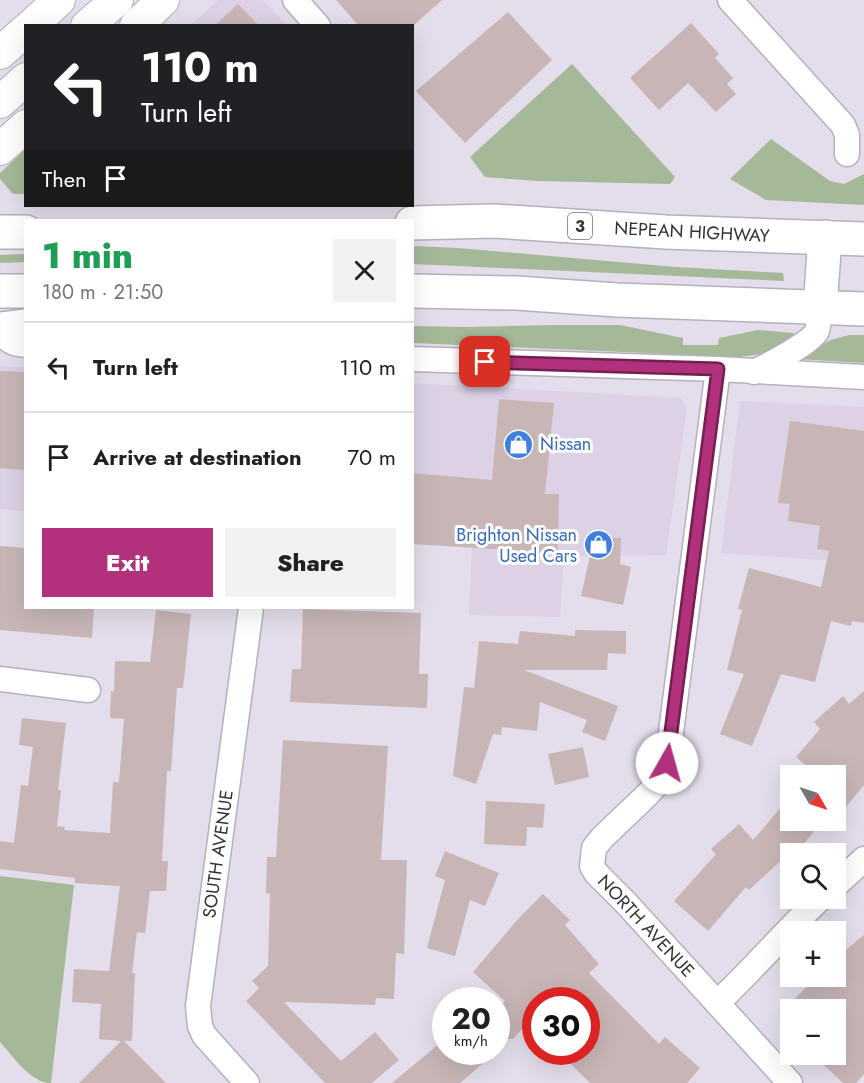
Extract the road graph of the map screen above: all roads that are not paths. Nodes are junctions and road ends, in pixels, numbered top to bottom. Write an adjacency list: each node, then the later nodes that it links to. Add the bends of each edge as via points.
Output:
1 (59, 0): 6 (main road)
2 (117, 0): 7 (main road)
3 (163, 0): 8 (main road)
4 (295, 0): 9 (street)
5 (730, 0): 14 (street, via 843,125)
6 (33, 24)
7 (89, 24)
8 (138, 24)
9 (316, 24)
10 (24, 32): 11 (main road)
11 (0, 53)
12 (24, 128): 13 (main road)
13 (0, 149)
14 (847, 154)
15 (414, 223): 18 (highway, NEPEAN HIGHWAY / 3, via 494,221)
16 (0, 232): 17 (highway)
17 (24, 232)
18 (825, 237): 19 (highway, NEPEAN HIGHWAY / 3); 23 (highway)
19 (864, 239)
20 (0, 291): 21 (highway)
21 (24, 291)
22 (414, 291): 23 (highway)
23 (820, 308): 24 (highway); 27 (street, via 812,338)
24 (864, 309)
25 (414, 359): 26 (street)
26 (718, 369): 27 (street); 35 (street, NORTH AVENUE, via 667,763 658,783 594,848 592,866)
27 (753, 372): 28 (street)
28 (864, 376)
29 (251, 609): 36 (street, SOUTH AVENUE, via 198,1006 204,1035)
30 (0, 679): 31 (street)
31 (87, 690)
32 (864, 859): 33 (street)
33 (846, 876)
34 (809, 909): 35 (street, via 741,961)
35 (712, 998): 37 (street, NORTH AVENUE)
36 (247, 1083)
37 (790, 1083)

